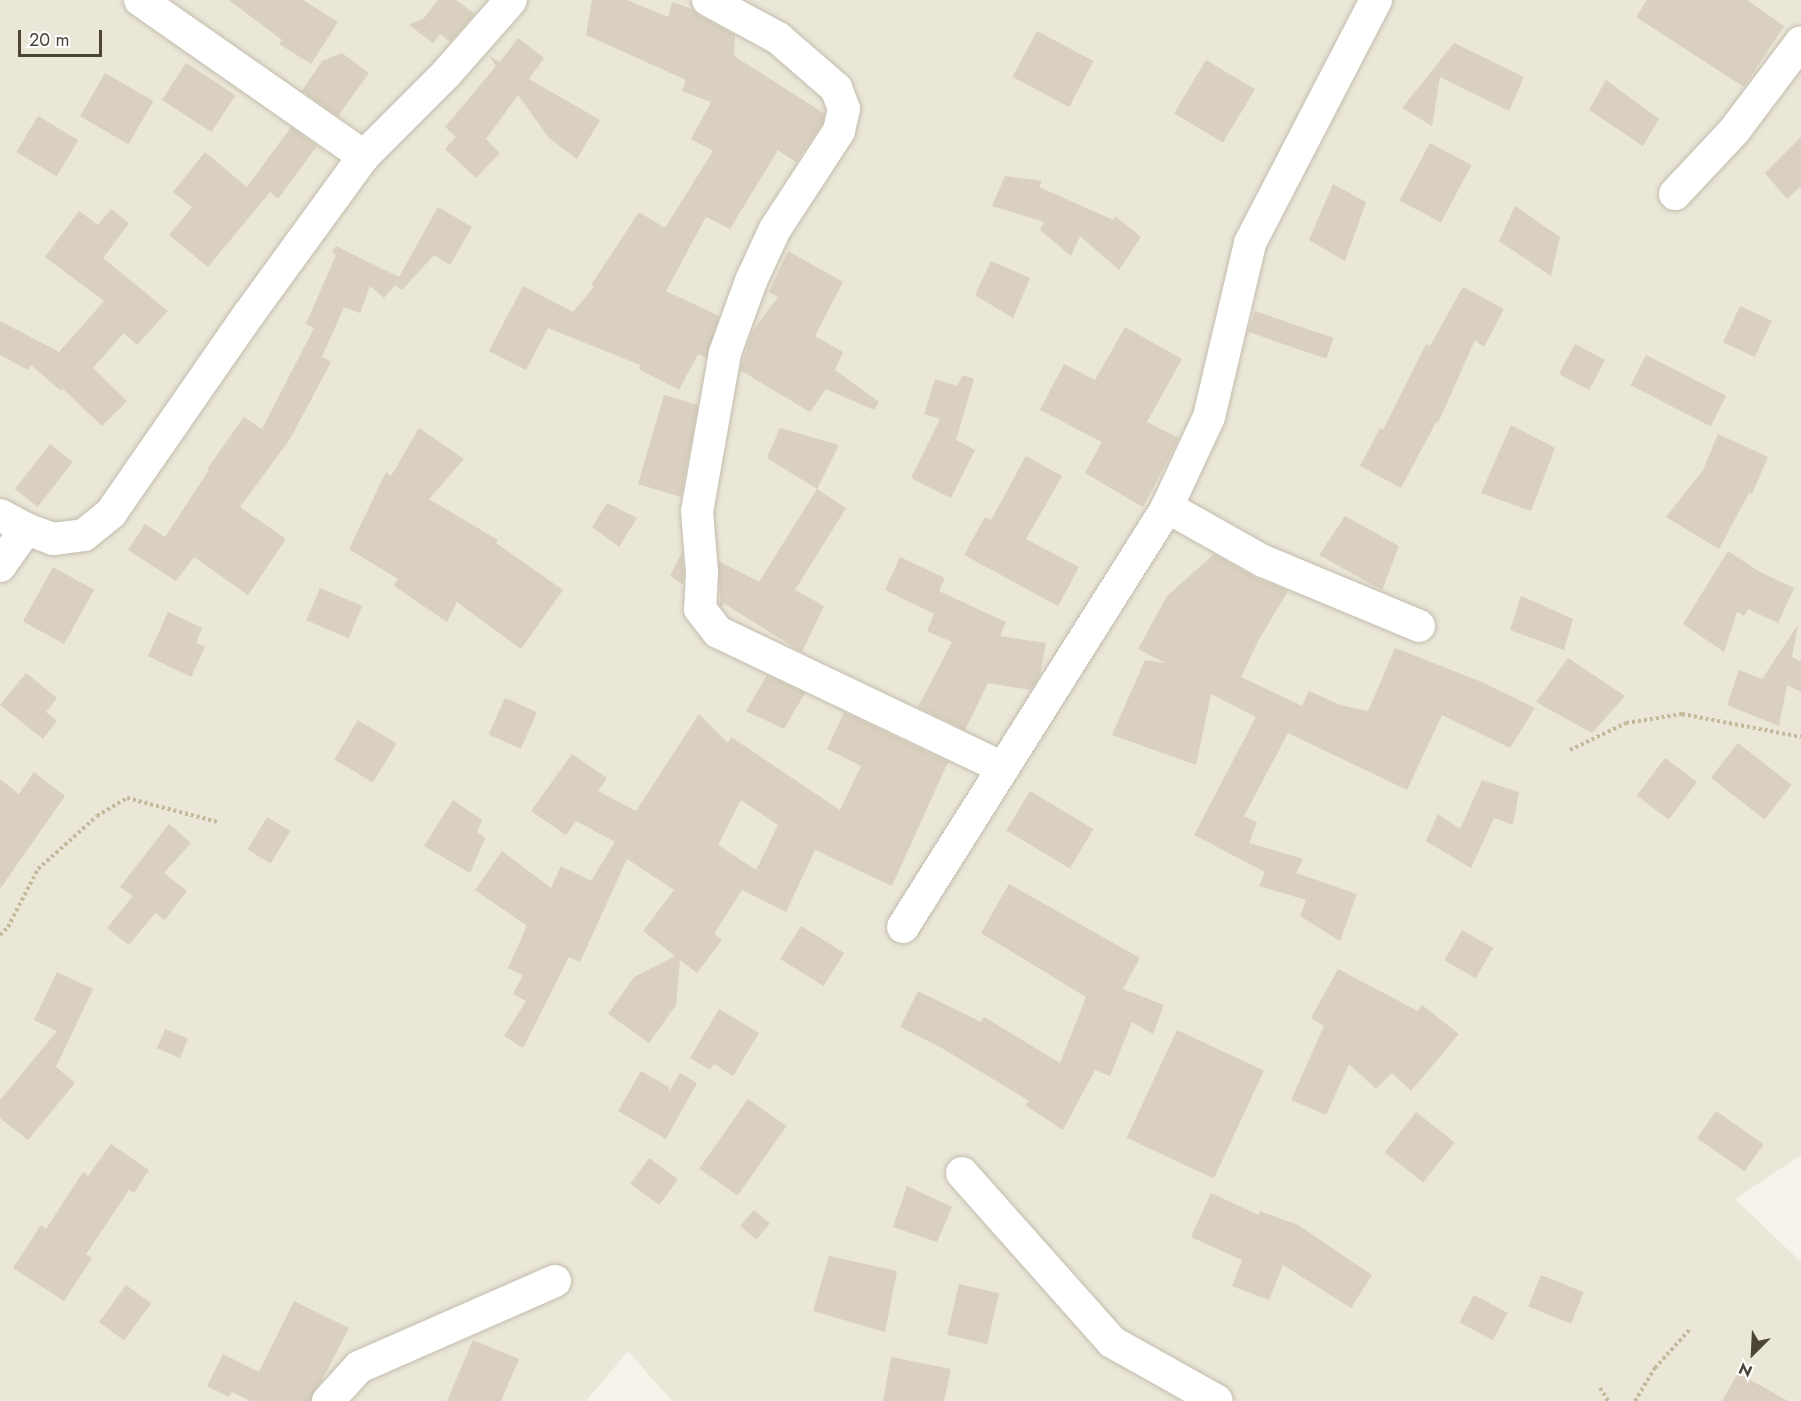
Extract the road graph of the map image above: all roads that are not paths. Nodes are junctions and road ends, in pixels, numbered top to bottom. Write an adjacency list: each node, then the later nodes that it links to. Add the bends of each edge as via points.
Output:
1 (140, 0): 6 (street)
2 (511, 0): 6 (street, via 446,74)
3 (708, 0): 12 (street, via 778,38 836,88 844,109 839,131 775,229 724,353 697,511 702,573 700,609 718,632)
4 (1376, 0): 8 (street, via 1250,243 1209,417)
5 (1801, 42): 7 (street, via 1734,131)
6 (364, 156): 9 (street, via 111,513 84,535 53,539)
7 (1675, 194)
8 (1167, 507): 11 (street, via 1263,561); 12 (street)
9 (13, 522): 10 (street)
10 (0, 566)
11 (1419, 626)
12 (1003, 768): 13 (street)
13 (903, 927)
14 (962, 1173): 17 (street, via 1112,1342)
15 (555, 1281): 16 (street, via 359,1367)
16 (328, 1401)
17 (1217, 1401)

